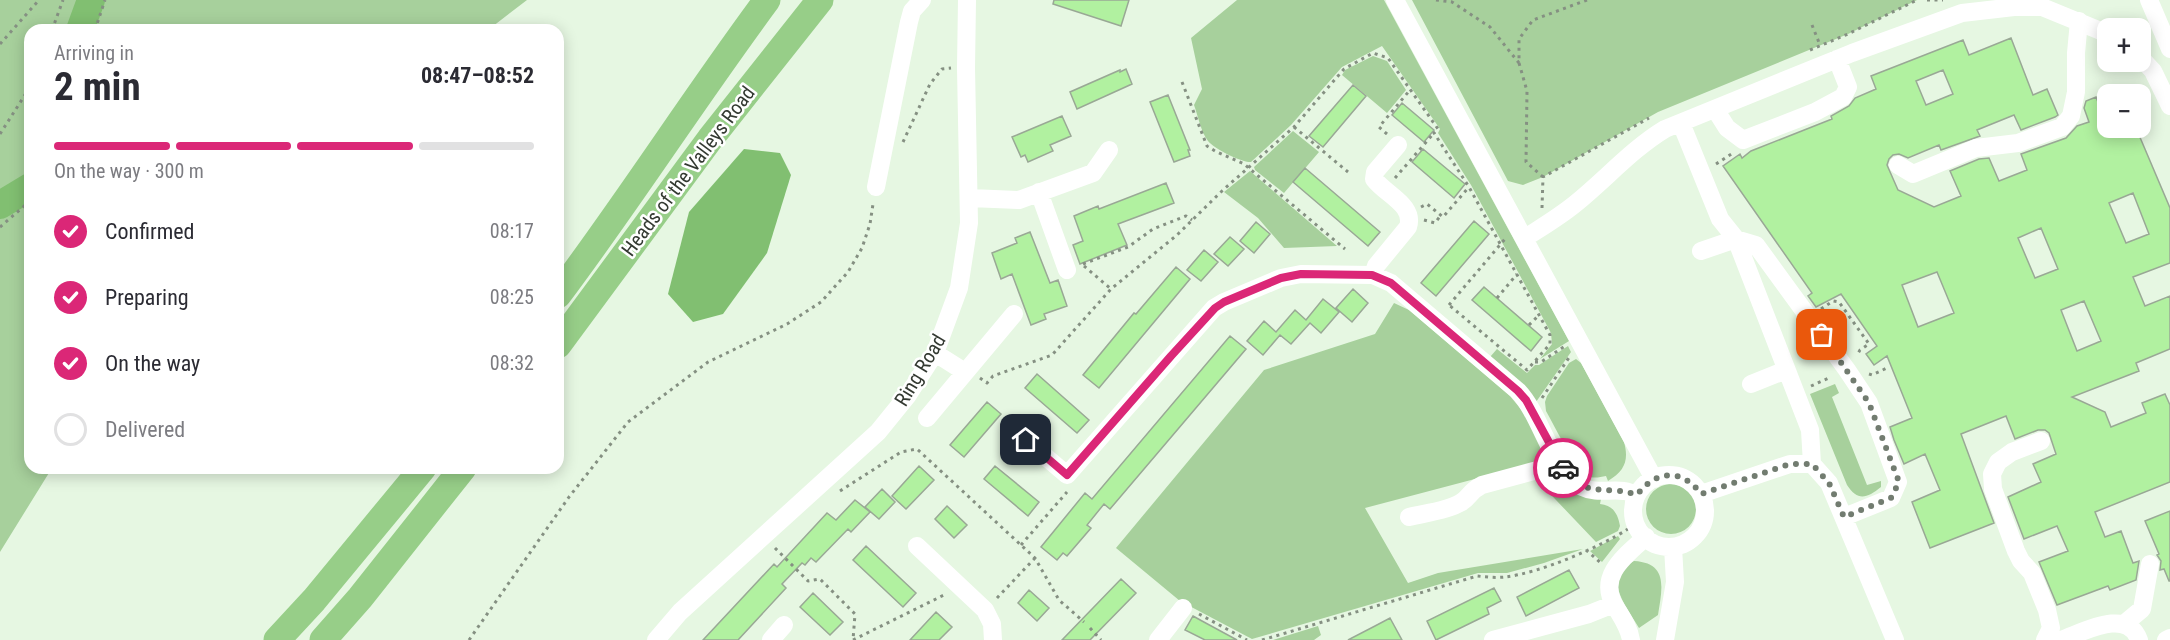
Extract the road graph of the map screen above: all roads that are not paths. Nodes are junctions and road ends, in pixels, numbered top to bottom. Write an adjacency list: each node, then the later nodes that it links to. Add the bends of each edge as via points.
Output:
1 (766, 0): 26 (highway, Heads of the Valleys Road)
2 (820, 0): 28 (highway, Heads of the Valleys Road, via 710,139)
3 (922, 0): 18 (street, via 912,11 909,22)
4 (967, 0): 20 (street, Ring Road)
5 (1395, 0): 21 (street)
6 (2150, 0): 9 (street)
7 (2079, 21): 8 (street); 10 (street, via 2042,7 1962,13); 17 (street, via 2076,92 2071,116 2062,127 2018,143 1976,148 1913,174)
8 (2097, 29)
9 (2170, 49)
10 (1832, 61): 13 (street); 13 (street, via 1848,87 1843,97 1815,112 1743,140 1727,128)
11 (2151, 69): 12 (street)
12 (2170, 106)
13 (1715, 109): 14 (street)
14 (1681, 123): 21 (street, via 1650,139 1575,204); 22 (street, via 1720,219)
15 (1398, 145): 25 (street, via 1375,172 1374,179 1402,204 1411,219)
16 (1109, 150): 19 (street, via 1093,173)
17 (1898, 165)
18 (876, 188)
19 (1040, 192): 20 (street, via 1019,200); 24 (street)
20 (970, 198): 29 (street, Ring Road, via 959,288)
21 (1525, 238): 40 (street)
22 (1736, 239): 23 (street); 30 (street); 44 (street, via 1756,245 1863,381 1899,482 1891,498)
23 (1701, 251)
24 (1075, 267)
25 (1372, 275): 34 (street, via 1301,274 1281,278 1224,302 1067,475); 36 (street, via 1391,283 1518,391)
26 (564, 287)
27 (1014, 314): 31 (street)
28 (564, 337)
29 (935, 353): 31 (street); 55 (street, Ring Road, via 878,432 769,542 680,612)
30 (1786, 370): 32 (street); 37 (street, via 1810,430)
31 (967, 371): 33 (street)
32 (1751, 384)
33 (927, 418)
34 (1026, 440)
35 (2041, 441): 63 (street, via 1998,462 1992,474 1993,489 2016,551 2032,573 2047,610 2050,628)
36 (1560, 464): 42 (street, via 1583,488); 43 (street, via 1482,485 1471,490 1459,505)
37 (1812, 464): 41 (street, via 1790,464); 44 (street, via 1829,483)
38 (418, 474): 53 (highway)
39 (458, 474): 54 (highway)
40 (1654, 479): 41 (street, via 1686,479); 42 (street)
41 (1701, 494): 47 (street, via 1705,504 1702,525 1689,541)
42 (1637, 495): 45 (street, via 1634,506)
43 (1409, 517)
44 (1844, 517): 62 (street)
45 (1641, 530): 47 (street, via 1656,545); 49 (street, via 1610,578 1608,593)
46 (917, 546): 57 (street, via 985,610 992,624)
47 (1673, 547): 61 (street, via 1675,582)
48 (2150, 564): 51 (street, via 2142,609)
49 (1614, 604): 59 (street); 60 (street, via 1630,630)
50 (1183, 608): 58 (street)
51 (2124, 624): 64 (street, via 2107,624); 65 (street)
52 (784, 625): 56 (street)
53 (278, 640)
54 (323, 640)
55 (656, 640)
56 (771, 640)
57 (993, 640)
58 (1158, 640)
59 (1493, 640)
60 (1631, 640)
61 (1665, 640)
62 (1895, 640)
63 (2045, 640)
64 (2061, 640)
65 (2139, 640)

